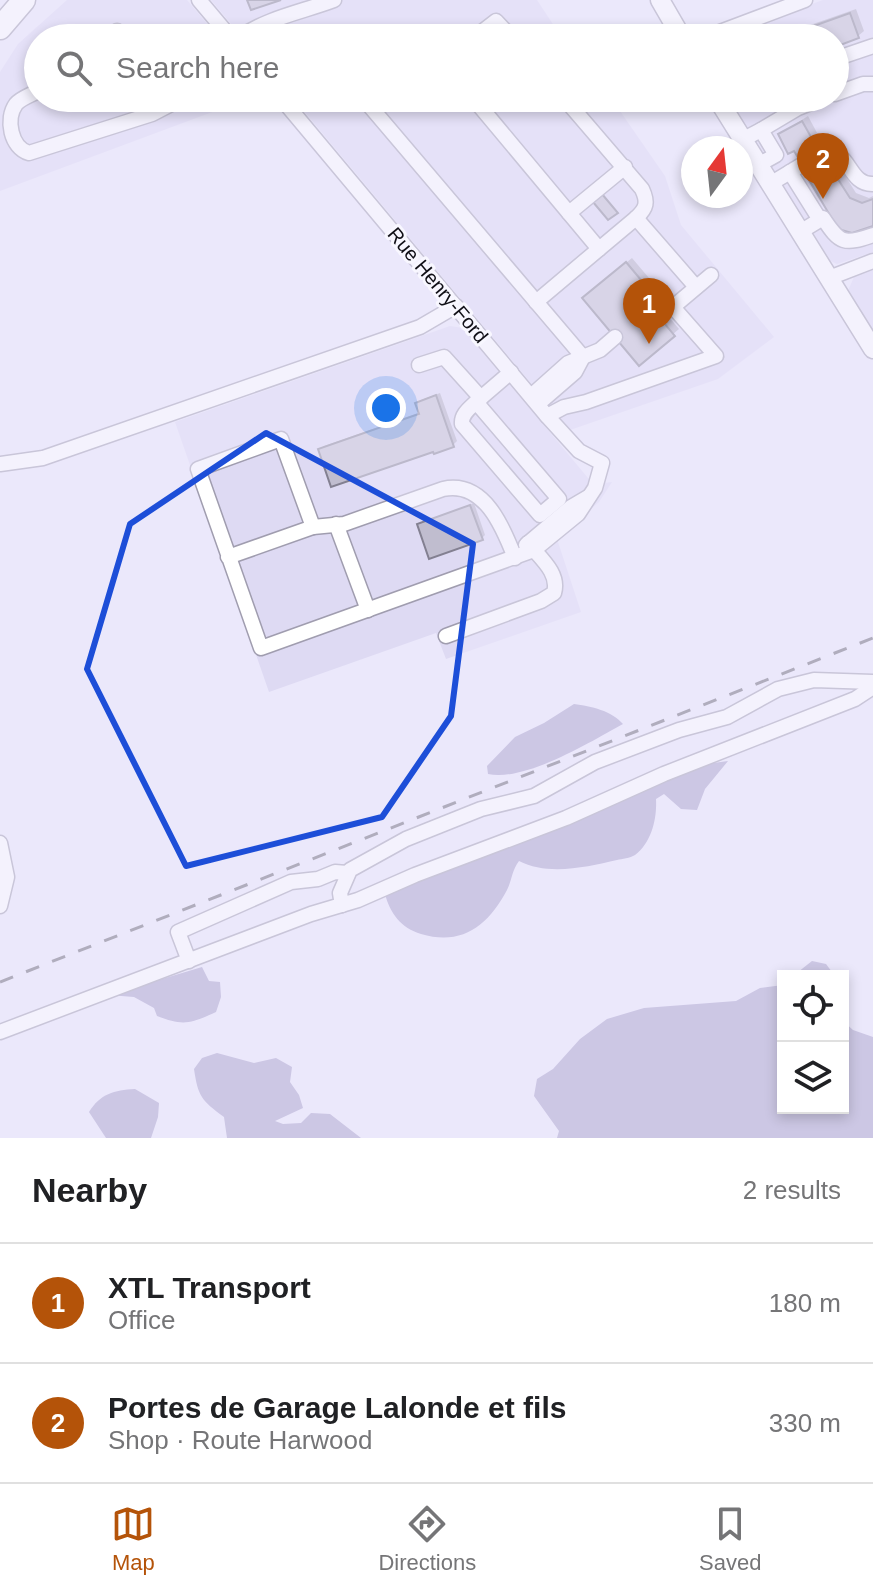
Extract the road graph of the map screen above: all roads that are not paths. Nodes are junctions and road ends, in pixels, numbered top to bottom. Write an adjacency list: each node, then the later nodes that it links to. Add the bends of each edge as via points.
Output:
1 (24, 0): 10 (highway)
2 (199, 0): 6 (street)
3 (334, 0): 7 (street)
4 (660, 0): 8 (main road)
5 (805, 0): 9 (street)
6 (219, 24)
7 (264, 24)
8 (674, 24)
9 (741, 24)
10 (0, 28)
11 (873, 46): 12 (street)
12 (849, 50)
13 (873, 84): 14 (street)
14 (849, 90)
15 (24, 98): 16 (street, via 11,117 14,142 29,153)
16 (155, 112)
17 (293, 112): 44 (street, Rue Henry-Ford)
18 (375, 112): 43 (street)
19 (485, 112): 32 (street)
20 (576, 112): 28 (street)
21 (728, 112): 24 (main road)
22 (791, 112): 23 (street)
23 (761, 130): 25 (street); 27 (street, via 776,155)
24 (740, 136)
25 (750, 136)
26 (753, 157): 27 (main road)
27 (758, 165): 30 (main road)
28 (625, 167): 32 (street); 33 (street, via 647,202)
29 (790, 172): 30 (street); 31 (street, via 833,152 843,157 854,177); 34 (street)
30 (770, 184): 35 (main road)
31 (873, 184)
32 (569, 213): 38 (street)
33 (636, 218): 38 (street); 42 (street)
34 (820, 220): 35 (street); 37 (street, via 840,239)
35 (800, 232): 41 (main road)
36 (873, 235): 37 (street)
37 (855, 242): 39 (street)
38 (599, 249): 43 (street)
39 (868, 263): 41 (street)
40 (711, 275): 42 (street)
41 (829, 278): 46 (main road)
42 (696, 287): 51 (street, via 673,307 716,356 586,402 559,408)
43 (536, 302): 47 (street)
44 (456, 306): 49 (street, Rue Henry-Ford); 52 (street, via 432,322 43,458)
45 (615, 337): 47 (street)
46 (873, 349)
47 (583, 357): 51 (street, via 575,372)
48 (419, 365): 50 (street, via 444,357)
49 (511, 372): 50 (street); 51 (street, Rue Henry-Ford)
50 (479, 400): 50 (street, via 463,417 464,427 540,515 559,499)
51 (539, 405): 55 (street, Rue Henry-Ford, via 579,451 602,463 598,481 578,514)
52 (0, 464)
53 (336, 524): 54 (street); 57 (street, via 460,487 491,510); 58 (street)
54 (313, 527): 56 (street); 56 (street, via 281,439 198,469)
55 (531, 547): 57 (street); 59 (street, via 556,580 551,596)
56 (228, 557): 58 (street, via 261,648)
57 (515, 558): 58 (street)
58 (368, 610)
59 (446, 636)
60 (873, 684): 62 (street, via 814,680 778,689 727,717 595,762 534,796 481,809 406,839); 63 (street, via 855,699)
61 (0, 843): 64 (street, via 7,877)
62 (347, 873): 63 (street); 65 (street, via 291,882 178,932)
63 (342, 905): 65 (street)
64 (0, 906)
65 (189, 961): 66 (street)
66 (0, 1032)

